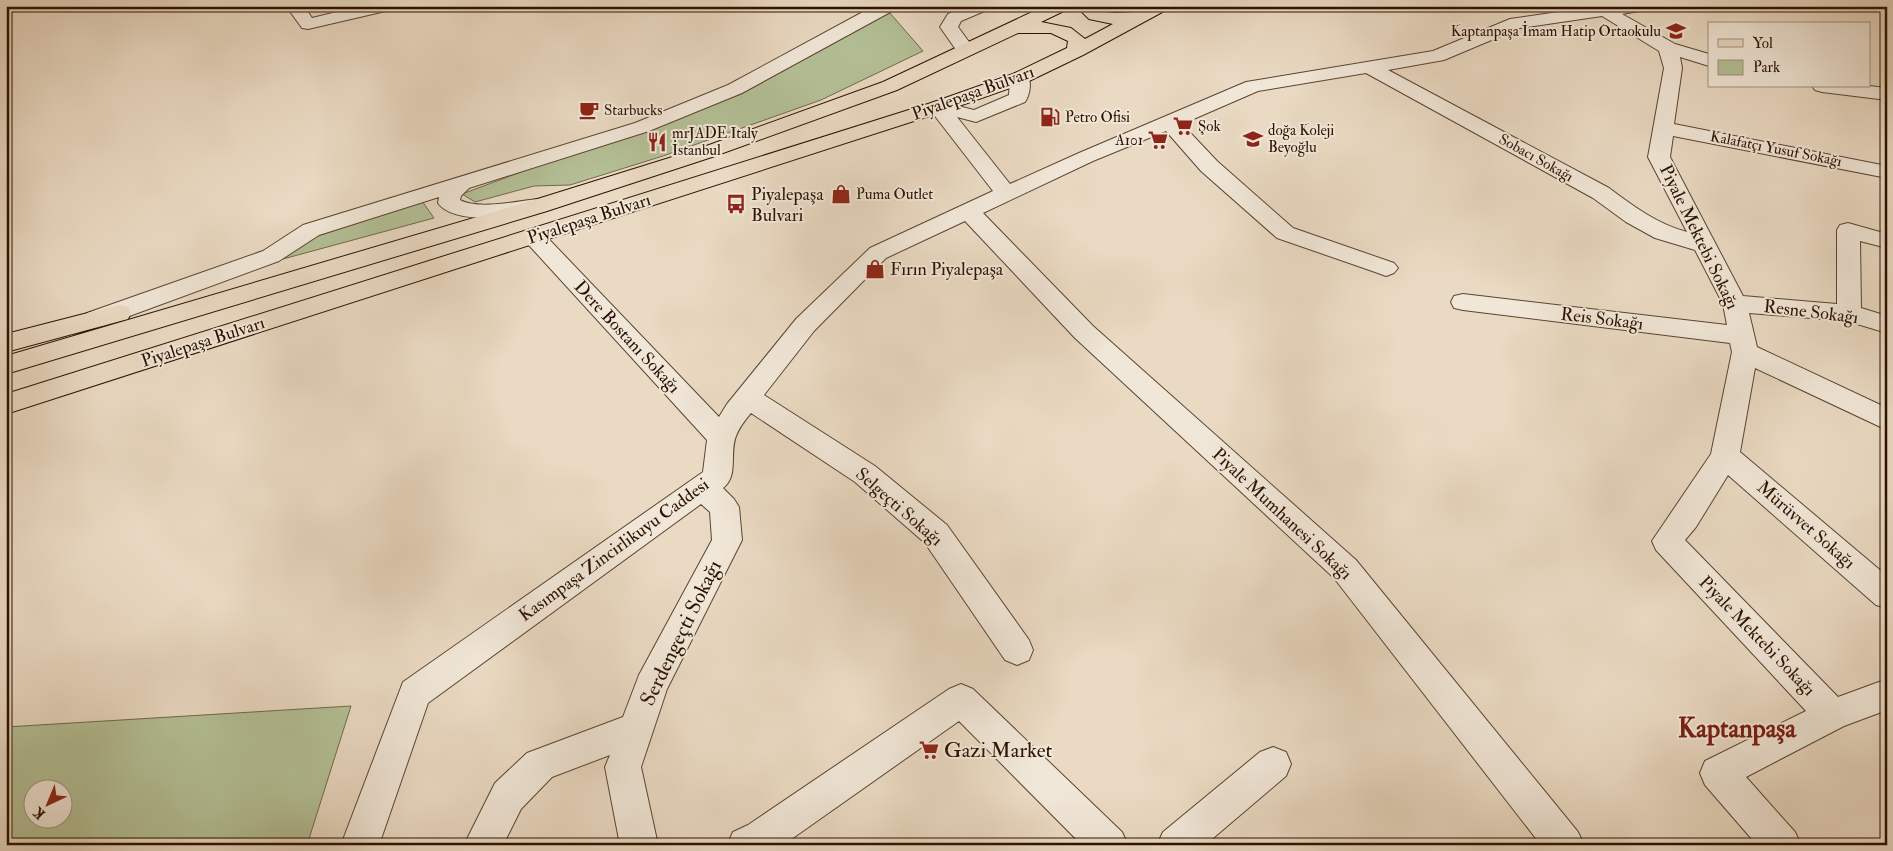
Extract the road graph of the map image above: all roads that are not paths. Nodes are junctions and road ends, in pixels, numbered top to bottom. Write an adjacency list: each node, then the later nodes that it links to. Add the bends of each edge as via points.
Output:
1 (12, 6): 9 (street)
2 (296, 6): 3 (street, via 308,24)
3 (384, 6)
4 (888, 6): 24 (street, via 735,89 642,127)
5 (980, 6): 14 (street, via 954,18 949,27)
6 (1060, 6): 12 (main road, Piyalepaşa Bulvarı)
7 (1084, 6): 10 (main road, via 1099,17 1123,18)
8 (1639, 6): 11 (street, Kasımpaşa Zincirlikuyu Caddesi)
9 (6, 7)
10 (1152, 11): 15 (main road, Piyalepaşa Bulvarı)
11 (1605, 11): 13 (street); 17 (street, Kasımpaşa Zincirlikuyu Caddesi, via 1516,22 1437,56)
12 (1012, 28): 14 (main road, Piyalepaşa Bulvarı); 15 (main road, via 1062,29 1077,40)
13 (1668, 48): 16 (street); 22 (street, Piyale Mektebi Sokağı, via 1673,68)
14 (966, 50): 26 (main road, Piyalepaşa Bulvarı, via 890,86 705,153)
15 (1076, 51): 20 (main road, Piyalepaşa Bulvarı, via 1020,78)
16 (1708, 60)
17 (1369, 67): 21 (street, Kasımpaşa Zincirlikuyu Caddesi, via 1253,86); 30 (street, Sobacı Sokağı, via 1601,193 1663,233)
18 (1838, 88): 19 (street)
19 (1887, 94)
20 (938, 107): 25 (street); 28 (main road, Piyalepaşa Bulvarı)
21 (1169, 122): 25 (street, Kasımpaşa Zincirlikuyu Caddesi); 32 (street, via 1210,166 1286,233)
22 (1664, 128): 23 (street, Kalafatçı Yusuf Sokağı); 30 (street, Piyale Mektebi Sokağı, via 1660,157)
23 (1887, 172)
24 (461, 184): 26 (street, via 450,194 448,203 456,208 493,211); 36 (street, via 311,230 271,256)
25 (1007, 194): 27 (street, Kasımpaşa Zincirlikuyu Caddesi)
26 (540, 206): 31 (main road, Piyalepaşa Bulvarı)
27 (968, 211): 41 (street, Kasımpaşa Zincirlikuyu Caddesi, via 878,253 805,325); 59 (street, Piyale Mumhanesi Sokağı, via 1084,332 1345,570)
28 (534, 237): 42 (main road, Piyalepaşa Bulvarı); 44 (street, Dere Bostanı Sokağı)
29 (1887, 241): 35 (street, via 1848,230)
30 (1704, 245): 34 (street, Piyale Mektebi Sokağı)
31 (338, 267): 36 (main road, via 274,277); 40 (main road, Piyalepaşa Bulvarı)
32 (1386, 268)
33 (1463, 302): 39 (street, Reis Sokağı)
34 (1735, 304): 35 (street, Resne Sokağı); 39 (street, Piyale Mektebi Sokağı)
35 (1849, 313): 37 (street, Resne Sokağı)
36 (96, 319): 38 (main road)
37 (1887, 325)
38 (6, 343)
39 (1744, 344): 43 (street, Reis Sokağı); 45 (street, Piyale Mektebi Sokağı)
40 (6, 365)
41 (748, 398): 44 (street, Kasımpaşa Zincirlikuyu Caddesi); 48 (street, Selgeçti Sokağı, via 865,474 936,534)
42 (6, 404)
43 (1887, 420)
44 (721, 437): 46 (street, Kasımpaşa Zincirlikuyu Caddesi, via 716,477)
45 (1725, 456): 47 (street, Mürüvvet Sokağı); 50 (street, Piyale Mektebi Sokağı, via 1667,541)
46 (702, 487): 51 (street, Serdengeçti Sokağı, via 724,507 726,540 651,686); 53 (street, Kasımpaşa Zincirlikuyu Caddesi, via 415,693)
47 (1887, 595)
48 (1017, 650)
49 (1887, 694): 50 (street)
50 (1832, 715): 60 (street, via 1718,773)
51 (636, 728): 54 (street, via 540,765 508,796); 55 (street, Serdengeçti Sokağı, via 623,767)
52 (1273, 764): 58 (street)
53 (360, 845)
54 (483, 845)
55 (639, 845)
56 (746, 845): 57 (street, via 762,838 961,700)
57 (1109, 845)
58 (1176, 845)
59 (1565, 845)
60 (1782, 845)

